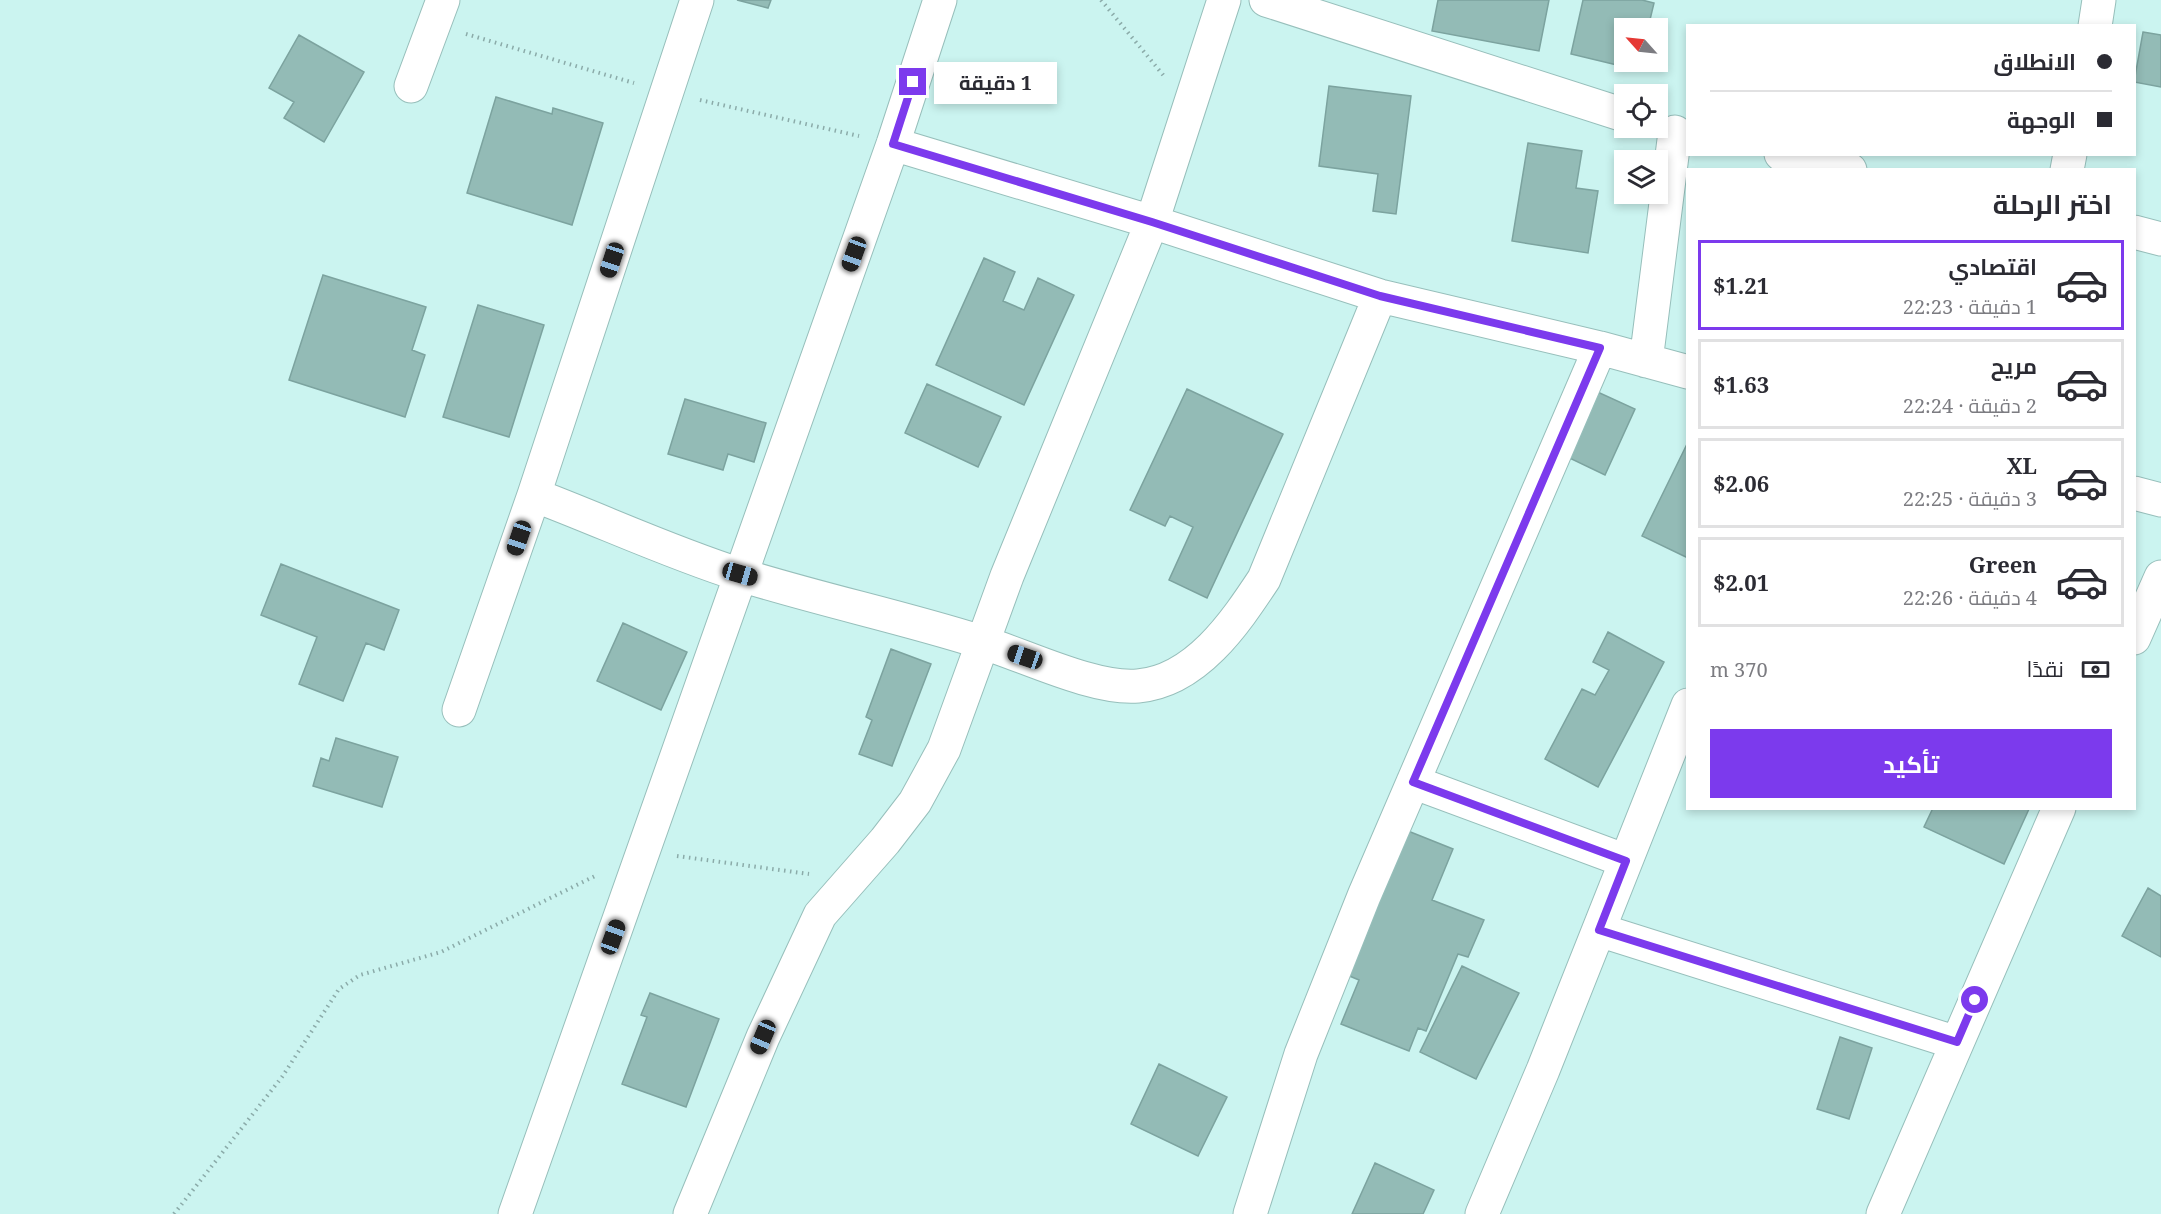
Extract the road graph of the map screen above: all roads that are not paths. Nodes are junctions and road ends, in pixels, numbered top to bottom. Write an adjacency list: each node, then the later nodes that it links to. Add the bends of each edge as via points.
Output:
1 (442, 0): 8 (street)
2 (697, 0): 22 (street)
3 (940, 0): 11 (street)
4 (1224, 0): 14 (street)
5 (1266, 0): 9 (street)
6 (2099, 0): 7 (street)
7 (2095, 24)
8 (411, 86)
9 (1614, 113)
10 (1673, 131): 19 (street)
11 (893, 144): 14 (street); 24 (street)
12 (1790, 156): 13 (street)
13 (1841, 168)
14 (1152, 222): 17 (street); 27 (street, via 1069,419)
15 (2136, 233): 16 (street)
16 (2161, 239)
17 (1380, 296): 18 (street); 27 (street, via 1264,579 1220,640 1169,679 1137,686 1089,679)
18 (1600, 348): 19 (street); 30 (street)
19 (1646, 361): 20 (street)
20 (1686, 371)
21 (2136, 494): 23 (street)
22 (534, 495): 24 (street); 28 (street)
23 (2161, 500)
24 (740, 574): 27 (street); 35 (street)
25 (2161, 578): 26 (street)
26 (2136, 634)
27 (982, 642): 36 (street, via 944,749 915,802 820,915 763,1037)
28 (459, 710)
29 (1686, 710): 32 (street)
30 (1413, 782): 32 (street); 37 (street, via 1301,1054)
31 (2059, 810): 34 (street)
32 (1626, 861): 33 (street)
33 (1599, 930): 34 (street); 38 (street)
34 (1957, 1042): 39 (street)
35 (515, 1214)
36 (690, 1214)
37 (1251, 1214)
38 (1482, 1214)
39 (1883, 1214)

